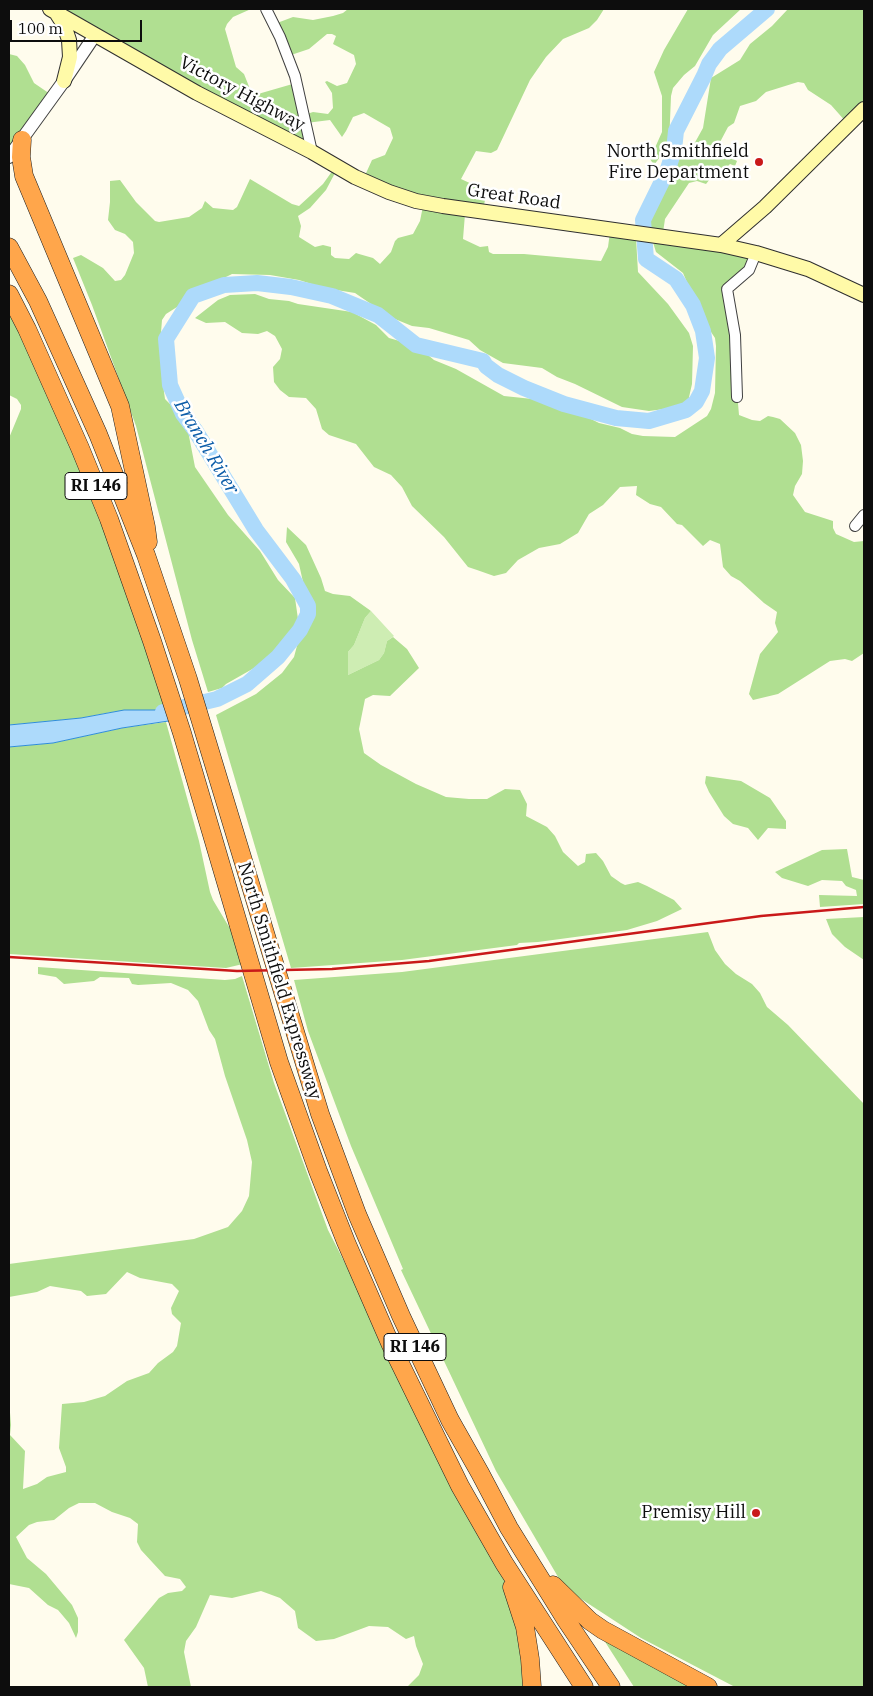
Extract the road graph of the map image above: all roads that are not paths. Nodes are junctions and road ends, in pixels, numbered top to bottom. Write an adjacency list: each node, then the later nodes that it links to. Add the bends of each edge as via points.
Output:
1 (266, 9): 7 (street, via 295,76)
2 (54, 11): 3 (main road, Victory Highway); 4 (main road, via 69,40 70,57)
3 (95, 35): 4 (street); 7 (main road, Victory Highway)
4 (64, 82): 6 (street)
5 (864, 109): 9 (main road, via 765,207)
6 (22, 140): 8 (street); 17 (highway, via 24,176 120,406 146,527)
7 (312, 152): 9 (main road, Great Road, via 355,178 416,201)
8 (9, 158)
9 (721, 245): 11 (main road, Great Road)
10 (9, 247): 17 (highway, North Smithfield Expressway / RI 146, via 38,301 98,434)
11 (756, 253): 13 (main road, Great Road, via 808,270); 14 (street, via 749,270 727,290 734,335)
12 (9, 294): 19 (highway, North Smithfield Expressway / RI 146, via 109,519 167,685 280,1062 331,1206 413,1392 460,1486)
13 (864, 295)
14 (737, 397)
15 (864, 515): 16 (street)
16 (855, 526)
17 (152, 575): 18 (highway, North Smithfield Expressway / RI 146, via 188,679 342,1176 401,1316 450,1420)
18 (524, 1553): 22 (highway, North Smithfield Expressway / RI 146); 23 (highway, via 568,1602 590,1621)
19 (504, 1563): 20 (highway, via 525,1627); 21 (highway, North Smithfield Expressway / RI 146)
20 (532, 1687)
21 (584, 1687)
22 (611, 1687)
23 (708, 1687)

